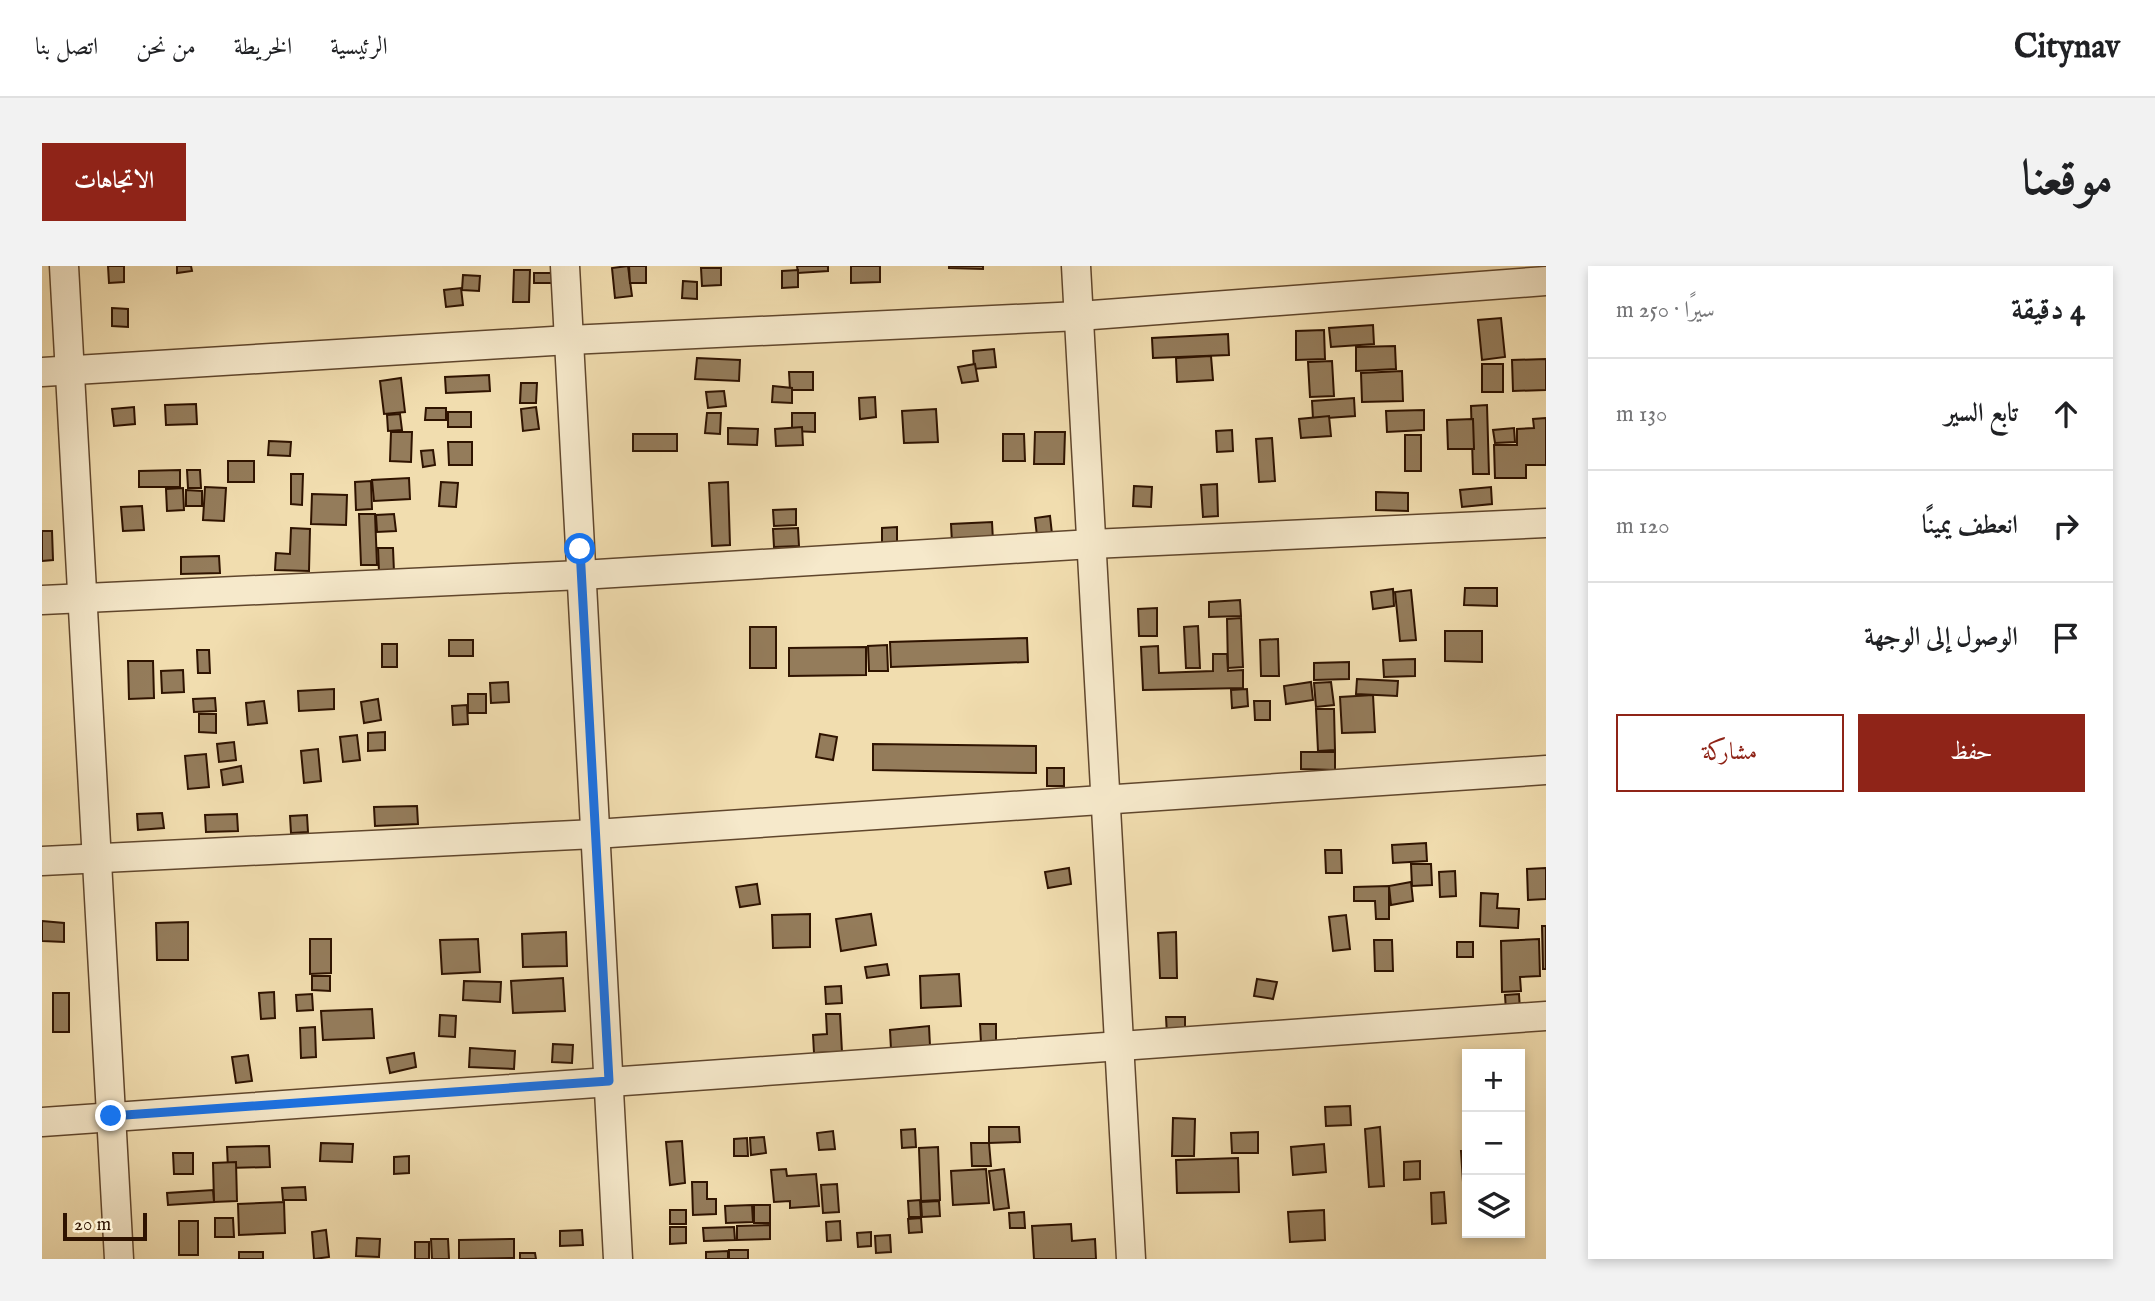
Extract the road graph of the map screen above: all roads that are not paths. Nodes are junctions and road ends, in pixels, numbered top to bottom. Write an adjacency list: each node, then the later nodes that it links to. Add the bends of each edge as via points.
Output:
1 (64, 266): 7 (street)
2 (565, 266): 6 (street)
3 (1076, 266): 5 (street)
4 (1546, 281): 5 (street)
5 (1079, 316): 6 (street); 9 (street)
6 (569, 340): 7 (street); 10 (street)
7 (56, 371): 11 (street)
8 (1546, 523): 9 (street)
9 (1092, 544): 10 (street); 14 (street)
10 (581, 575): 11 (street); 15 (street)
11 (82, 598): 12 (street); 16 (street)
12 (42, 600)
13 (1546, 770): 14 (street)
14 (1108, 798): 15 (street); 19 (street)
15 (595, 834): 16 (street); 20 (street)
16 (96, 858): 17 (street); 21 (street)
17 (42, 860)
18 (1546, 1016): 19 (street)
19 (1119, 1046): 20 (street); 25 (street)
20 (609, 1081): 21 (street); 24 (street)
21 (111, 1116): 22 (street); 23 (street)
22 (42, 1122)
23 (119, 1259)
24 (618, 1259)
25 (1131, 1259)

